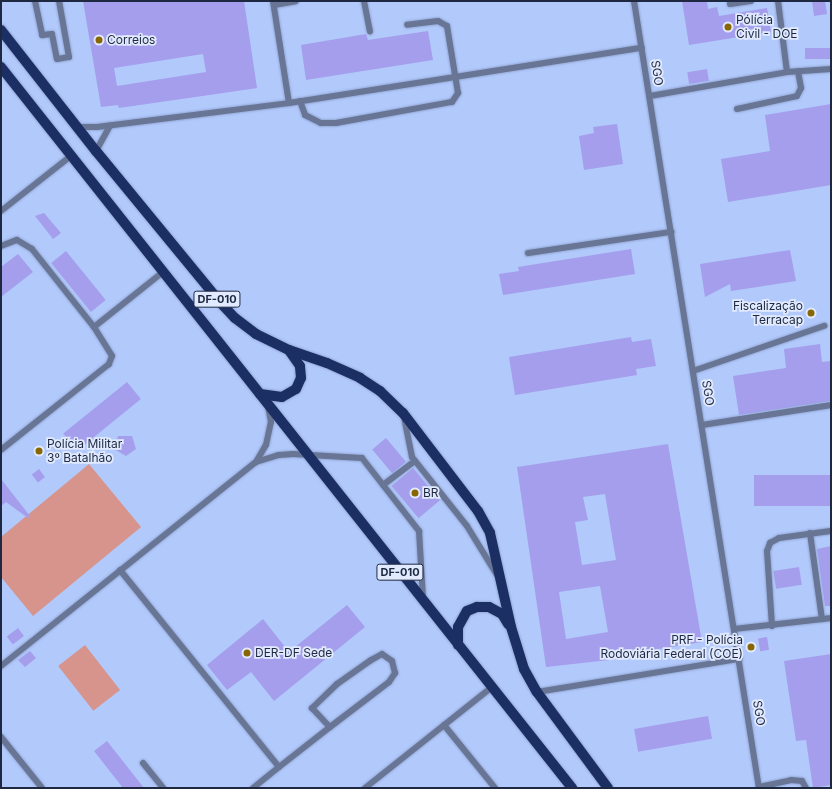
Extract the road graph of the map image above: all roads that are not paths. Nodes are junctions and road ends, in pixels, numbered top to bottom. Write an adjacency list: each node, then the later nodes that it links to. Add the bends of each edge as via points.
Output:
1 (35, 1): 2 (lane, via 42,35 52,34 58,59 69,57)
2 (59, 1)
3 (294, 1): 8 (lane)
4 (364, 1): 12 (lane)
5 (634, 1): 13 (lane, SGO)
6 (751, 1): 9 (lane)
7 (778, 1): 17 (lane)
8 (273, 3): 21 (lane)
9 (730, 4)
10 (407, 25): 18 (lane, via 438,21 447,26)
11 (1, 30): 24 (main road, DF-010)
12 (370, 31)
13 (642, 48): 18 (lane); 19 (lane, SGO)
14 (1, 67): 26 (main road, DF-010)
15 (831, 69): 16 (lane)
16 (798, 71): 17 (lane); 22 (lane, via 801,88 797,96)
17 (787, 72): 19 (lane)
18 (456, 77): 20 (lane); 20 (lane, via 458,93 452,102 336,123 312,121 305,116)
19 (650, 96): 28 (lane, SGO)
20 (300, 101): 21 (lane)
21 (289, 103): 23 (lane)
22 (737, 109)
23 (110, 126): 24 (lane); 25 (lane)
24 (78, 127): 25 (main road, DF-010)
25 (96, 151): 34 (main road, DF-010, via 219,301 256,334)
26 (71, 156): 27 (lane); 31 (main road, DF-010)
27 (1, 211)
28 (671, 232): 30 (lane); 35 (lane, SGO)
29 (1, 246): 33 (lane, via 17,240 32,249)
30 (528, 253)
31 (163, 272): 33 (lane); 36 (main road, DF-010)
32 (824, 326): 35 (lane)
33 (94, 327): 41 (lane, via 111,351 112,360 109,364)
34 (289, 350): 36 (main road, via 300,366 300,378 296,389 282,397); 39 (main road, DF-010, via 360,378 380,391)
35 (693, 371): 40 (lane, SGO)
36 (260, 394): 37 (main road, DF-010)
37 (267, 403): 42 (main road, DF-010); 44 (lane, via 271,422 266,445)
38 (831, 405): 40 (lane)
39 (403, 413): 43 (lane); 49 (main road, DF-010, via 478,511 490,533)
40 (702, 424): 55 (lane, SGO)
41 (1, 450)
42 (308, 456): 44 (lane, via 279,454); 45 (lane, via 362,458); 50 (main road, DF-010)
43 (415, 461): 45 (lane); 49 (lane, via 467,526)
44 (256, 462): 48 (lane)
45 (383, 485): 50 (lane, via 419,531)
46 (831, 531): 47 (lane)
47 (810, 533): 52 (lane); 53 (lane, via 779,538 770,543 767,552)
48 (120, 570): 58 (lane); 65 (lane)
49 (500, 580): 54 (main road, DF-010)
50 (423, 600): 56 (main road, DF-010)
51 (831, 618): 52 (lane)
52 (822, 619): 53 (lane)
53 (772, 626): 55 (lane)
54 (510, 627): 56 (main road, via 502,614 490,607 477,607 467,611 458,627); 60 (main road, DF-010, via 524,669)
55 (734, 629): 57 (lane, SGO)
56 (458, 645): 59 (main road, DF-010)
57 (739, 659): 60 (lane); 66 (lane, SGO)
58 (1, 666)
59 (492, 688): 61 (lane); 72 (main road, DF-010)
60 (536, 692): 73 (main road, DF-010)
61 (444, 725): 70 (lane); 71 (lane)
62 (330, 728): 62 (lane, via 389,682 395,673 392,661 382,654 371,660 337,684 312,708); 65 (lane)
63 (1, 737): 67 (lane)
64 (143, 763): 68 (lane)
65 (279, 767): 69 (lane)
66 (759, 787): 74 (lane, via 791,780 802,781)
67 (42, 788)
68 (163, 788)
69 (253, 788)
70 (365, 788)
71 (495, 788)
72 (572, 788)
73 (608, 788)
74 (806, 788)

